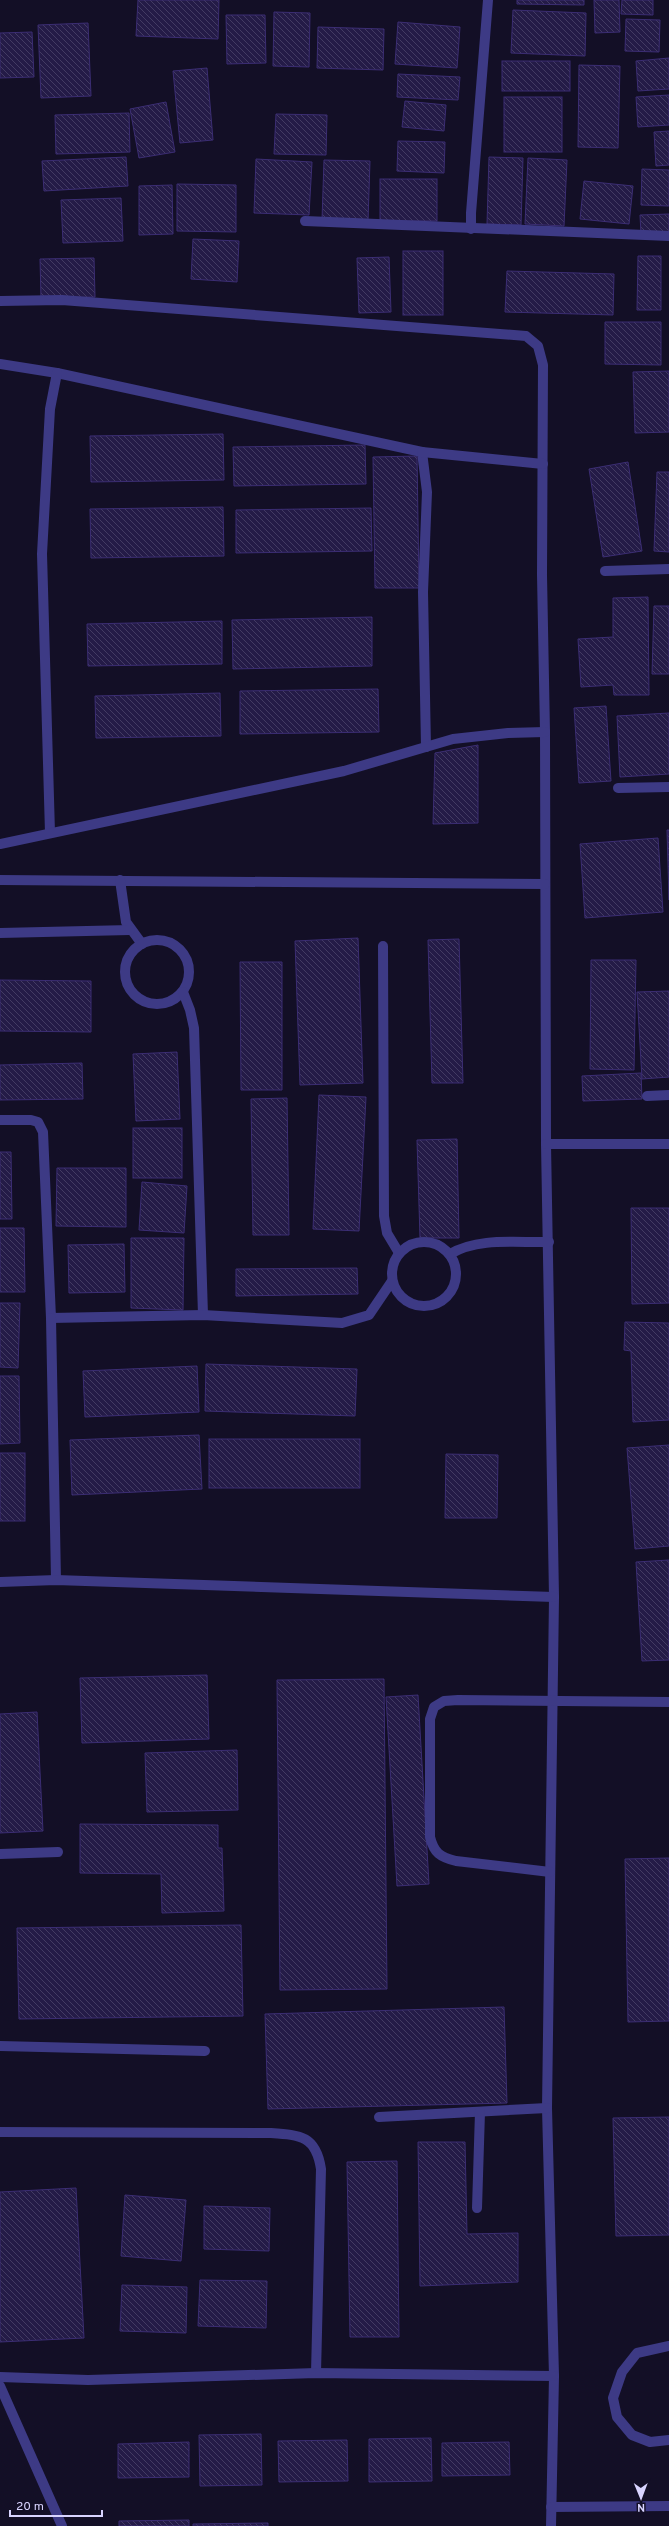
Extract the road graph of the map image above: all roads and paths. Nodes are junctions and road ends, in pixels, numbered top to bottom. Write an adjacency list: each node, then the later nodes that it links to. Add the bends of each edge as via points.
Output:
1 (488, 0): 3 (street, via 470,212)
2 (305, 221): 3 (street)
3 (471, 229): 4 (street)
4 (669, 236)
5 (0, 302): 9 (street, via 62,300 526,336 538,346 543,365)
6 (0, 364): 7 (street)
7 (57, 373): 8 (street); 16 (street, via 50,409 42,554)
8 (422, 452): 9 (street); 13 (street, via 427,492 423,592)
9 (543, 464): 12 (street)
10 (669, 569): 11 (street)
11 (605, 571)
12 (545, 732): 13 (street, via 471,736); 20 (street)
13 (426, 746): 16 (street, via 344,772)
14 (618, 788): 15 (street)
15 (669, 788)
16 (50, 833): 17 (street)
17 (0, 844)
18 (0, 880): 19 (street)
19 (120, 880): 20 (street); 21 (street, via 126,922)
20 (546, 884): 29 (street)
21 (130, 930): 22 (street); 23 (street)
22 (0, 933)
23 (142, 944): 25 (street, via 156,940 170,943 182,952 188,964 189,979); 25 (street, via 131,953 125,966 125,980 132,993 143,1002 158,1005 171,1002)
24 (383, 946): 32 (street, via 384,1216 387,1233)
25 (183, 992): 35 (street, via 194,1028)
26 (647, 1096): 27 (street)
27 (669, 1096)
28 (0, 1120): 36 (street, via 32,1120 38,1122 43,1132)
29 (546, 1144): 30 (street); 31 (street)
30 (669, 1144)
31 (549, 1242): 33 (street, via 484,1243 460,1248); 39 (street)
32 (399, 1253): 33 (street, via 410,1244 425,1241 439,1244); 34 (street, via 392,1266)
33 (450, 1254): 34 (street, via 457,1267 457,1282 450,1295 439,1304 424,1307 410,1304 398,1294)
34 (392, 1281): 35 (street, via 369,1315 354,1321 342,1323)
35 (203, 1315): 36 (street)
36 (51, 1318): 37 (street)
37 (56, 1580): 38 (street); 39 (street)
38 (0, 1582)
39 (554, 1597): 40 (street)
40 (554, 1700): 41 (street); 44 (street); 44 (street, via 444,1701 434,1707 430,1719 430,1838 433,1850 442,1857 456,1861)
41 (669, 1702)
42 (58, 1852): 43 (street)
43 (0, 1854)
44 (550, 1872): 47 (street)
45 (0, 2046): 46 (street)
46 (205, 2051)
47 (547, 2108): 48 (street); 54 (street)
48 (480, 2112): 49 (street); 51 (street)
49 (379, 2116)
50 (0, 2132): 53 (street, via 271,2133 290,2134 308,2140 318,2152 321,2169)
51 (477, 2208)
52 (669, 2346): 57 (street, via 637,2353 622,2372 613,2398 617,2417 632,2435 650,2442)
53 (316, 2373): 54 (street); 55 (street, via 88,2380)
54 (554, 2376): 59 (street)
55 (0, 2378)
56 (0, 2386): 60 (street)
57 (669, 2440)
58 (669, 2506): 59 (street)
59 (551, 2507): 61 (street)
60 (62, 2526)
61 (551, 2526)

